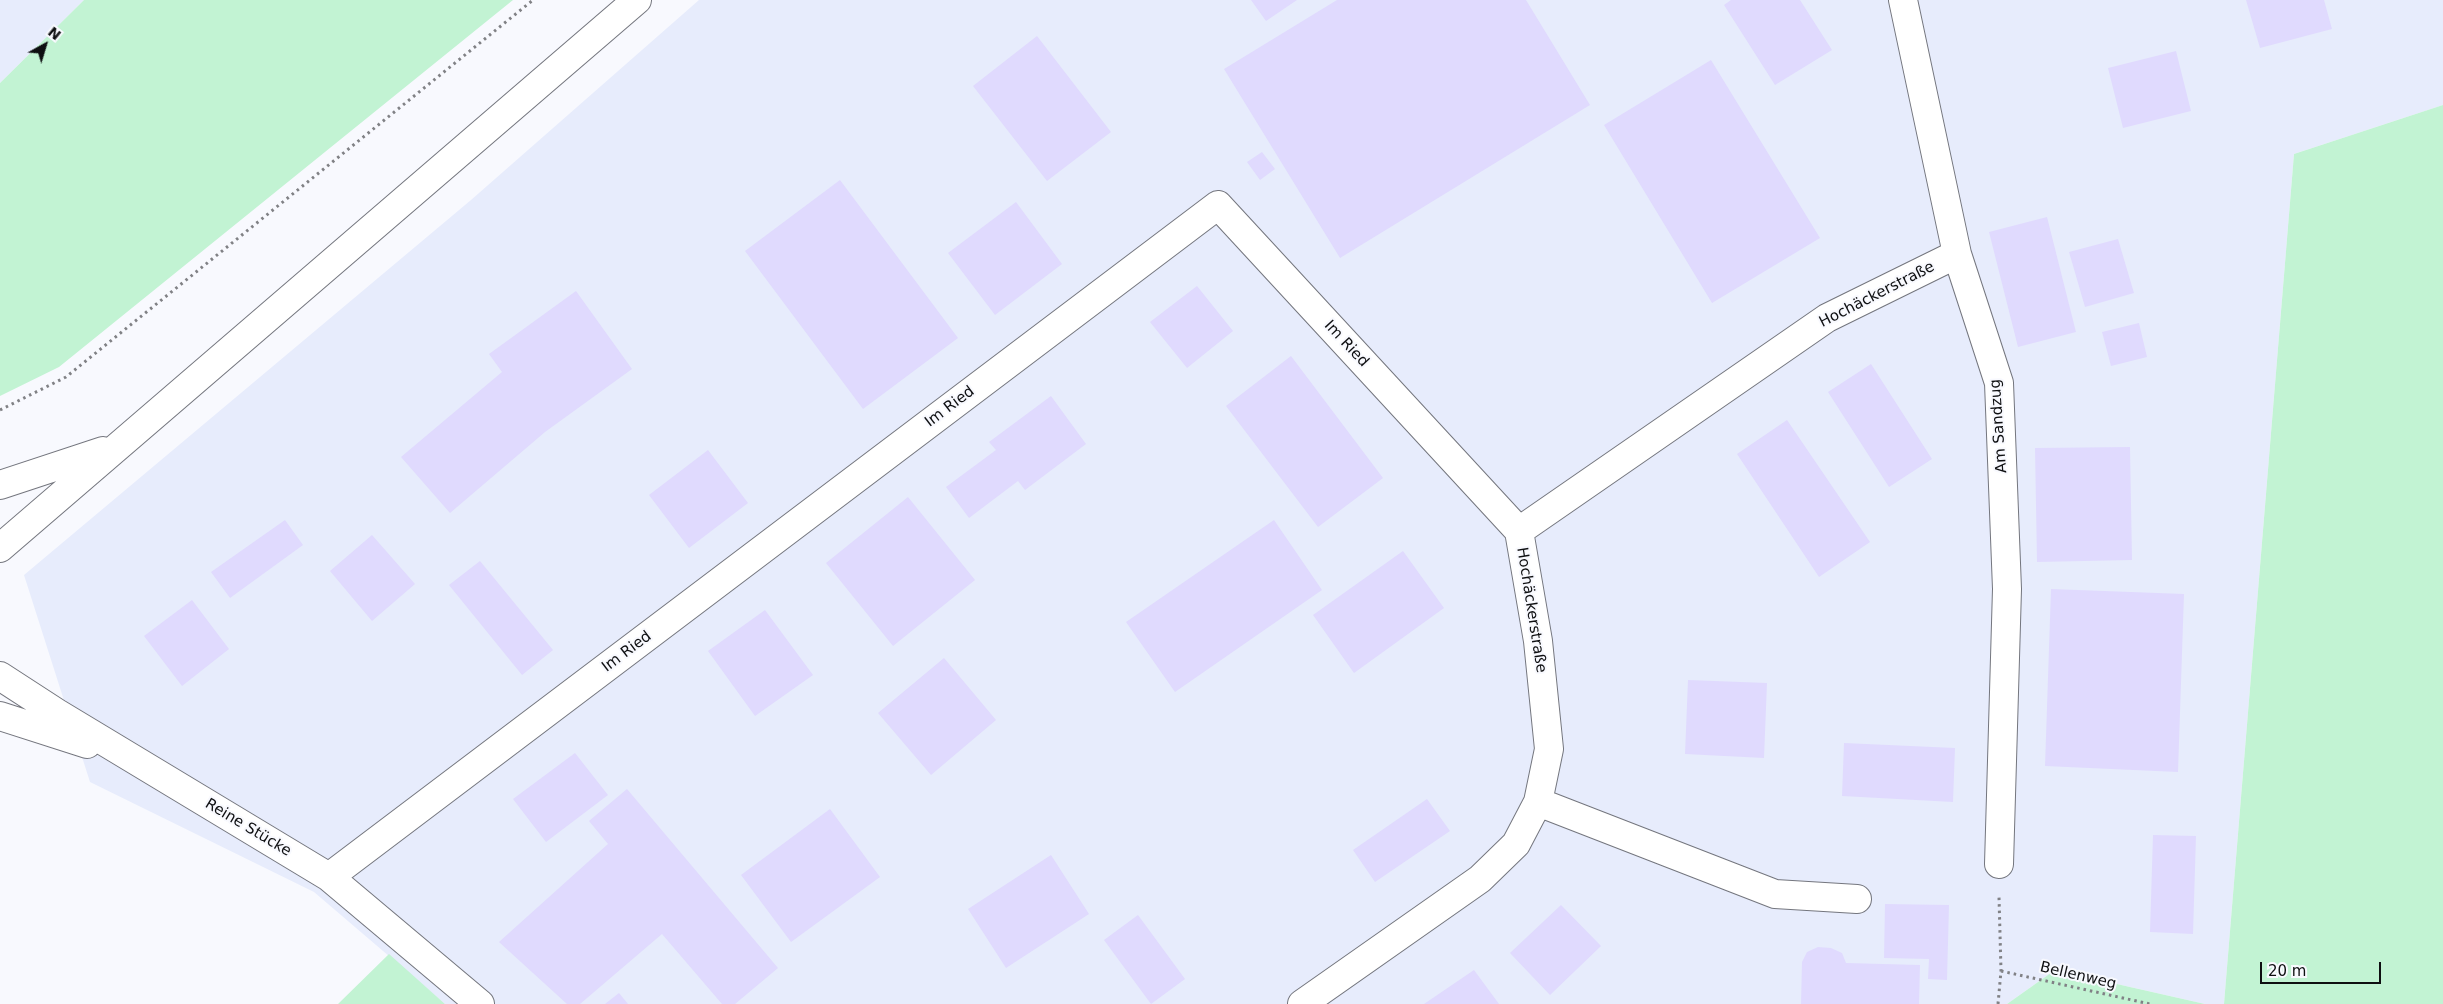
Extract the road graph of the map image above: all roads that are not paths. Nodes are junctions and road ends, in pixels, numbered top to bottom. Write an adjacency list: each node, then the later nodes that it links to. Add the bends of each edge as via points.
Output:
1 (637, 0): 4 (street)
2 (1903, 0): 3 (street, Am Sandzug)
3 (1957, 254): 6 (street, Hochäckerstraße, via 1826,318); 12 (street, Am Sandzug, via 1999,383 2007,589)
4 (117, 447): 5 (street); 7 (street)
5 (0, 485)
6 (1518, 531): 11 (street, Hochäckerstraße, via 1538,641 1549,749); 13 (street, Im Ried, via 1218,205)
7 (0, 548)
8 (0, 676): 10 (street, Reine Stücke)
9 (0, 716): 10 (street)
10 (130, 757): 13 (street, Reine Stücke)
11 (1538, 802): 14 (street, via 1775,894); 16 (street, Hochäckerstraße, via 1516,844 1480,879)
12 (1999, 864)
13 (329, 877): 15 (street, Reine Stücke)
14 (1857, 899)
15 (480, 1004)
16 (1302, 1004)

